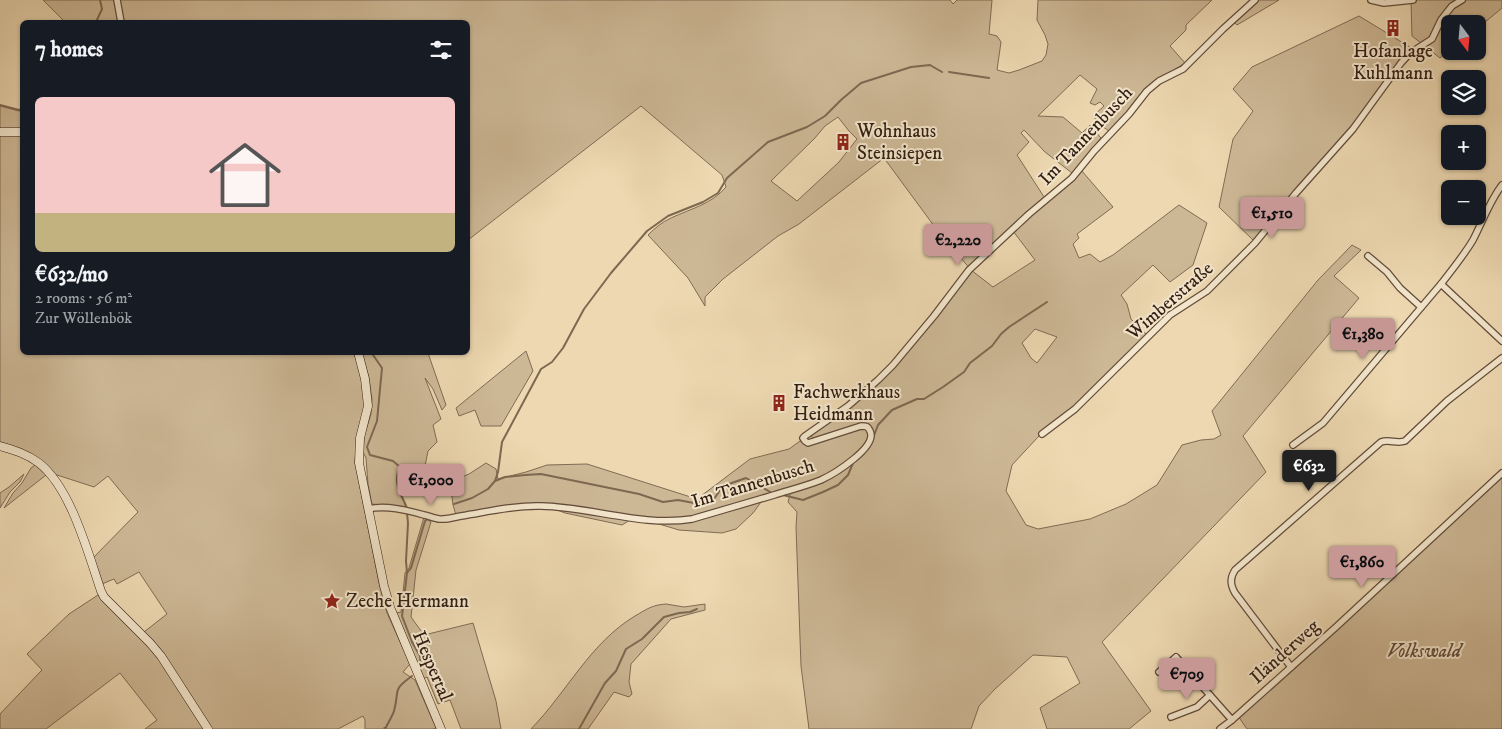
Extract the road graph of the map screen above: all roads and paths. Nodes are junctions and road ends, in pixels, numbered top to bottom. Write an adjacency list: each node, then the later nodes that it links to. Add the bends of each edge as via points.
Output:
1 (117, 0): 6 (street)
2 (1255, 0): 20 (street, Im Tannenbusch, via 1183,69 1158,81 1072,178 968,270 934,316 878,380 805,436 808,443 861,426 870,429 868,445 831,475 682,521 542,506 442,520 388,508)
3 (1371, 0): 4 (street, via 1384,3)
4 (1413, 0)
5 (1462, 0): 16 (street, Wimberstraße, via 1452,6 1441,20 1432,39 1401,63 1353,129 1208,291 1170,315 1075,409)
6 (121, 20)
7 (0, 132): 8 (main road)
8 (20, 132)
9 (1502, 185): 11 (street, via 1473,239)
10 (1368, 256): 12 (street)
11 (1441, 284): 12 (street); 13 (street)
12 (1421, 307): 17 (street, via 1323,423)
13 (1502, 341)
14 (359, 355): 20 (main road, Hespertal, via 368,395 359,449)
15 (1502, 358): 21 (street, via 1447,401 1405,441 1382,442 1235,570 1231,576 1235,593)
16 (1042, 434)
17 (1293, 445)
18 (0, 446): 26 (main road, via 26,455 50,474 70,509 104,597 161,656)
19 (1502, 473): 21 (street, Iländerweg)
20 (368, 509): 27 (main road, Hespertal, via 390,607)
21 (1291, 667): 25 (street, Iländerweg)
22 (1159, 672): 23 (street, via 1176,656)
23 (1210, 695): 24 (street, via 1197,707); 25 (street)
24 (1171, 717)
25 (1232, 720): 28 (street, Iländerweg)
26 (208, 729)
27 (440, 729)
28 (1220, 729)

